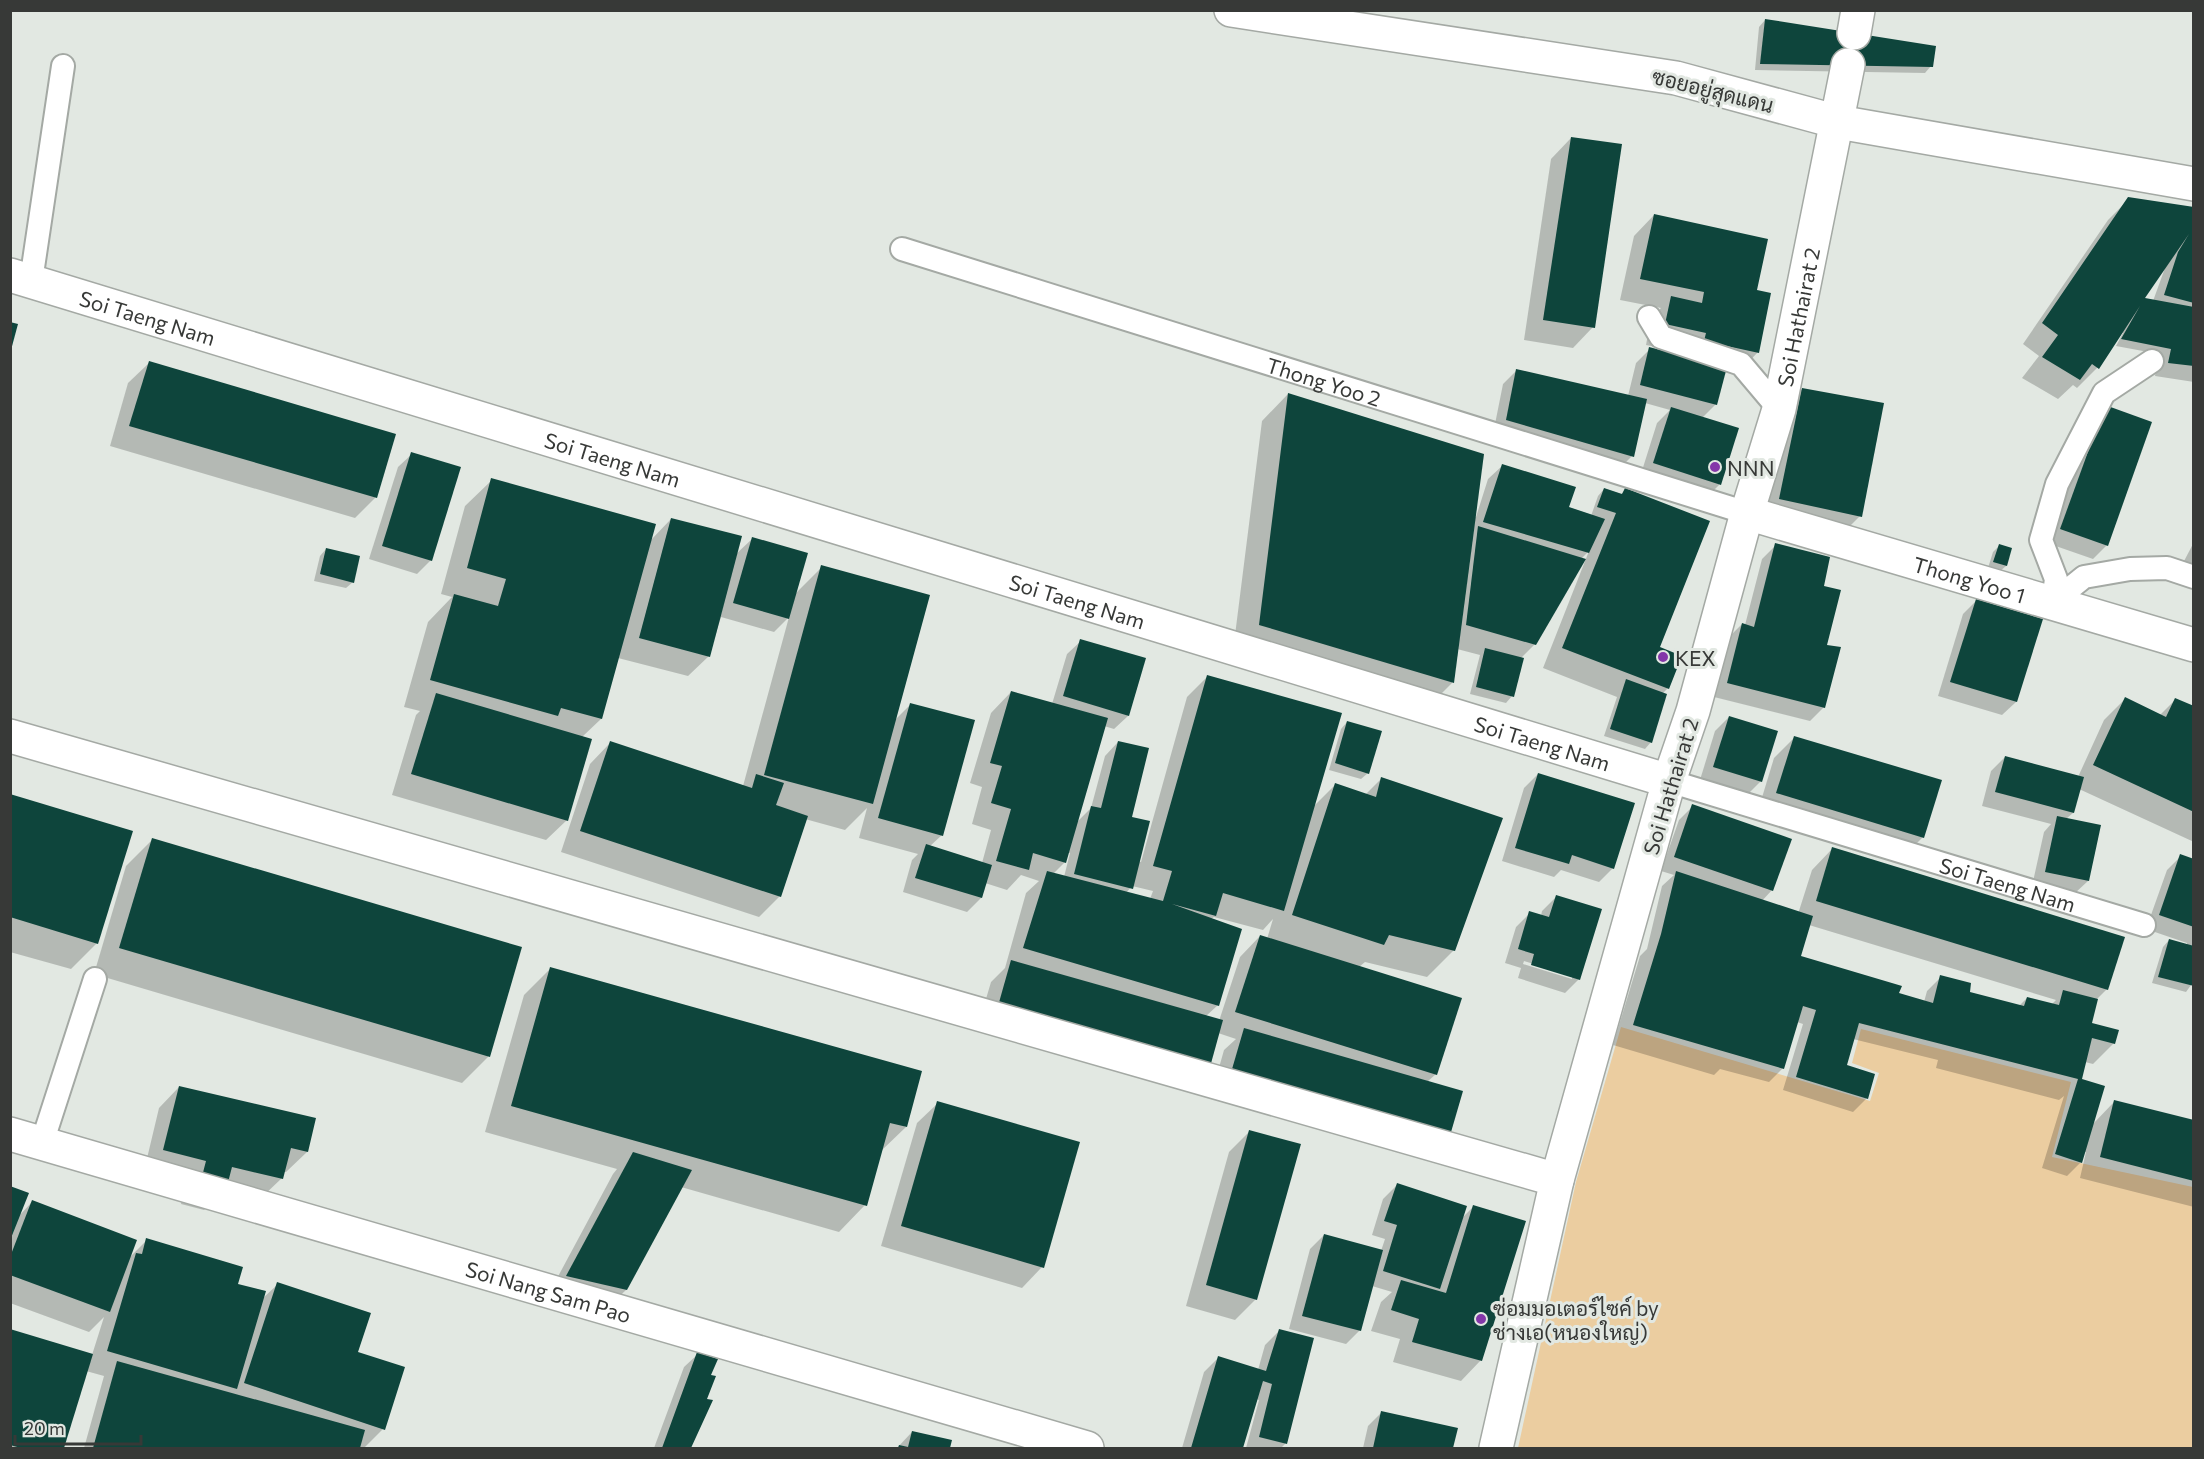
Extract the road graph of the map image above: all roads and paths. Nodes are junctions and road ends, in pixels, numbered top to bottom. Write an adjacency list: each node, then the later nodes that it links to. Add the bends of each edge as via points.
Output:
1 (1231, 10): 2 (street, ซอยอยู่สุดแดน)
2 (1288, 15): 5 (street, ซอยอยู่สุดแดน, via 1676,78)
3 (1848, 65): 5 (street, Soi Hathairat 2)
4 (63, 66): 8 (lane)
5 (1838, 122): 6 (street, ซอยอยู่สุดแดน); 11 (street, Soi Hathairat 2)
6 (2193, 184)
7 (902, 249): 12 (lane, Thong Yoo 2)
8 (21, 278): 17 (street, Soi Taeng Nam)
9 (1648, 317): 11 (lane, via 1661,337 1741,364)
10 (2152, 361): 14 (lane, via 2104,393 2057,484 2041,540 2056,579)
11 (1779, 409): 12 (street, Soi Hathairat 2)
12 (1747, 513): 14 (street, Thong Yoo 1); 17 (street, Soi Hathairat 2, via 1693,711)
13 (2193, 577): 14 (lane, via 2167,568 2084,577)
14 (2053, 602): 15 (street, Thong Yoo 1)
15 (2193, 645)
16 (10, 736): 22 (street)
17 (1669, 781): 18 (lane, Soi Taeng Nam); 22 (street, Soi Hathairat 2)
18 (2144, 925)
19 (95, 979): 21 (lane)
20 (10, 1134): 21 (street, Soi Nang Sam Pao)
21 (42, 1143): 23 (street, Soi Nang Sam Pao)
22 (1557, 1180): 24 (street, Soi Hathairat 2)
23 (1087, 1449)
24 (1496, 1449)

